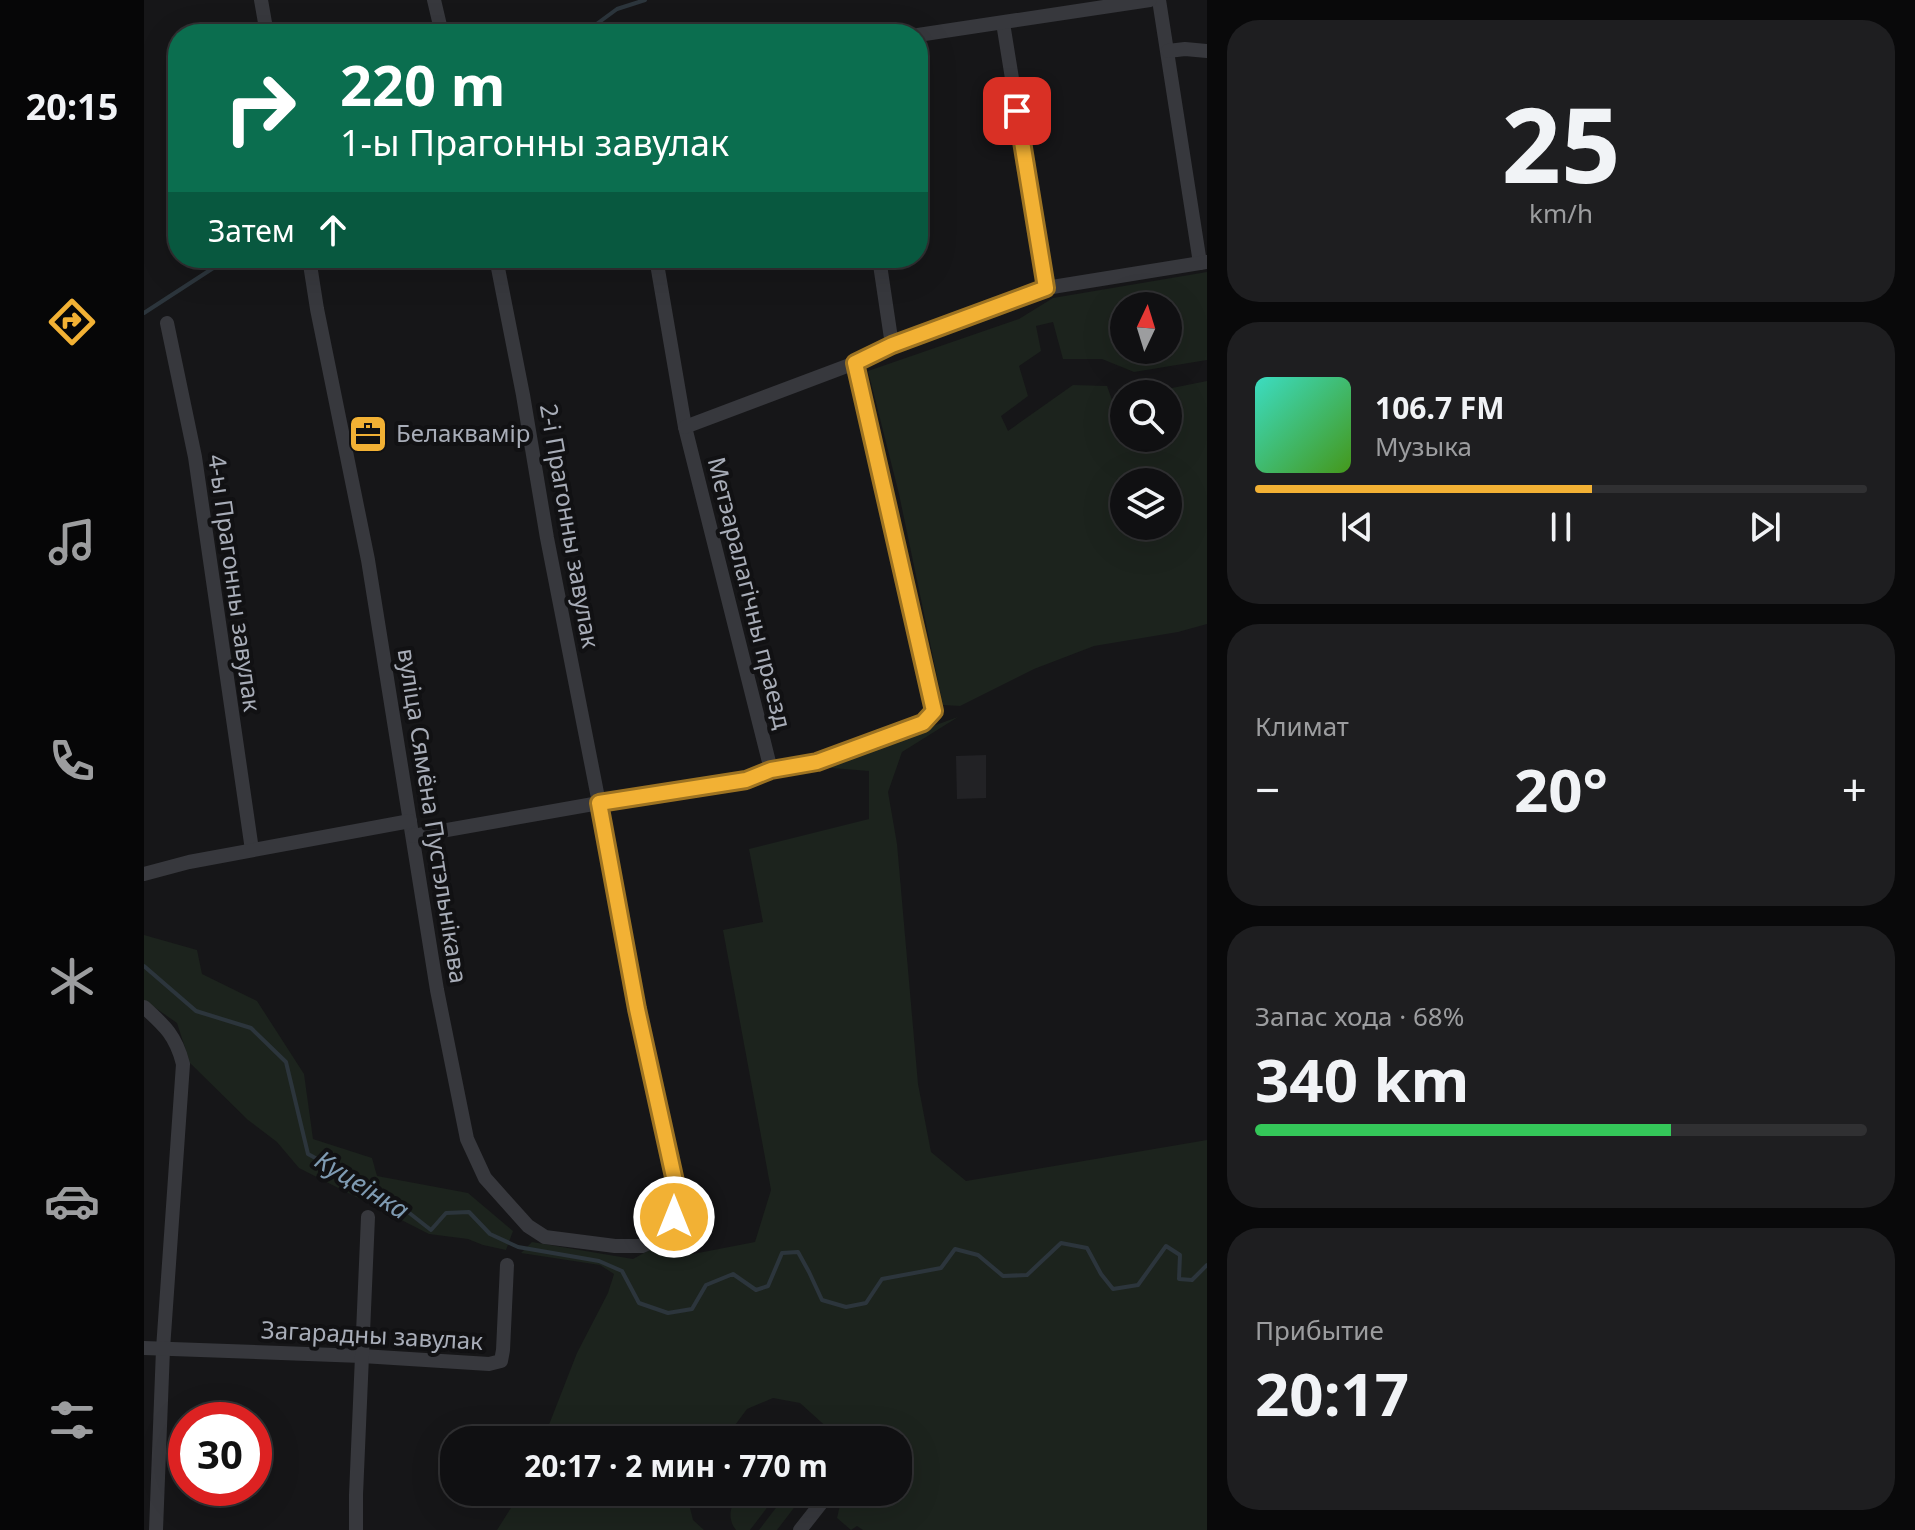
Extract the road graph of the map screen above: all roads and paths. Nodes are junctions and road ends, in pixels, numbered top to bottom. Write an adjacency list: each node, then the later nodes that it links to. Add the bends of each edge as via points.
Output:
1 (261, 0): 6 (street)
2 (434, 0): 7 (street)
3 (1150, 0): 5 (street)
4 (1159, 0): 9 (street)
5 (1003, 23): 8 (street); 16 (street)
6 (265, 24)
7 (440, 24)
8 (928, 34)
9 (1168, 51): 10 (street); 11 (street)
10 (1207, 51)
11 (1204, 263): 16 (street)
12 (311, 268): 23 (street, вуліца Сямёна Пустэльнікава, via 368,560)
13 (498, 268): 22 (street, 2-і Прагонны завулак)
14 (658, 268): 20 (street, Метэаралагічны праезд)
15 (880, 268): 18 (street)
16 (1046, 288): 18 (street)
17 (167, 323): 24 (street, 4-ы Прагонны завулак, via 195,457)
18 (892, 345): 19 (street)
19 (855, 363): 20 (street); 21 (street, via 934,711 923,723 875,742 817,762)
20 (685, 427): 21 (street, Метэаралагічны праезд)
21 (771, 770): 22 (street, via 746,780)
22 (599, 803): 23 (street); 28 (street, 2-і Прагонны завулак, via 678,1195 674,1217)
23 (412, 828): 24 (street); 28 (street, вуліца Сямёна Пустэльнікава, via 467,1139 485,1178 528,1226 545,1237 642,1246)
24 (252, 850): 25 (street)
25 (144, 874)
26 (144, 1007): 31 (street, via 168,1028 183,1064)
27 (368, 1217): 32 (street)
28 (662, 1237)
29 (507, 1265): 32 (street, Загарадны завулак, via 501,1361)
30 (144, 1348): 31 (street, Загарадны завулак)
31 (163, 1349): 32 (street, Загарадны завулак); 34 (street)
32 (362, 1356): 35 (street)
33 (819, 1506): 36 (street)
34 (156, 1530)
35 (356, 1530)
36 (800, 1530)

